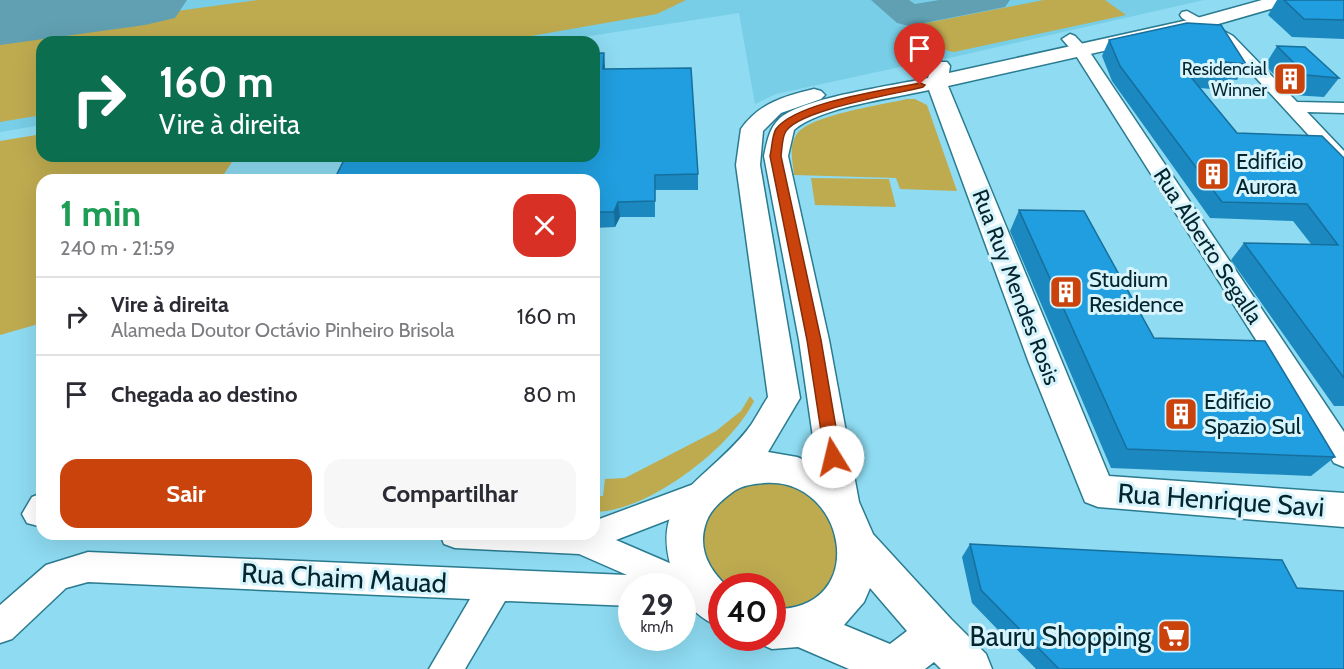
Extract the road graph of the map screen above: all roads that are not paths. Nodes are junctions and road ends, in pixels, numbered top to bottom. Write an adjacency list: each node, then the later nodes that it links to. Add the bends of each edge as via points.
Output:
1 (1235, 0): 3 (street)
2 (1278, 1): 3 (street)
3 (1188, 22): 4 (street); 4 (street); 5 (street)
4 (1228, 39): 7 (street)
5 (1076, 45): 6 (street); 11 (street, Rua Alberto Segalla)
6 (940, 83): 9 (street); 9 (street, via 789,101); 13 (street, Rua Ruy Mendes Rosis, via 1044,363)
7 (1292, 107): 8 (street); 10 (street)
8 (1344, 108)
9 (782, 114): 12 (street, via 752,129 748,165 784,398 762,436); 14 (street, via 776,156 814,340)
10 (1344, 162)
11 (1344, 455)
12 (711, 486): 14 (street, via 744,469 771,467 797,472 821,485); 16 (street); 21 (street, via 689,517 685,544)
13 (1098, 491): 15 (street, Rua Henrique Savi)
14 (841, 504): 18 (street, via 853,524)
15 (1344, 510)
16 (600, 532)
17 (581, 540): 21 (street)
18 (859, 546): 23 (street, via 857,572 846,596 827,616); 24 (street)
19 (497, 585): 20 (street, Rua Chaim Mauad); 22 (street, Rua Chaim Mauad, via 88,567 57,576); 25 (street)
20 (618, 590)
21 (703, 599)
22 (0, 627)
23 (786, 628): 24 (street, via 894,667)
24 (933, 651): 26 (street)
25 (446, 669)
26 (971, 669)

